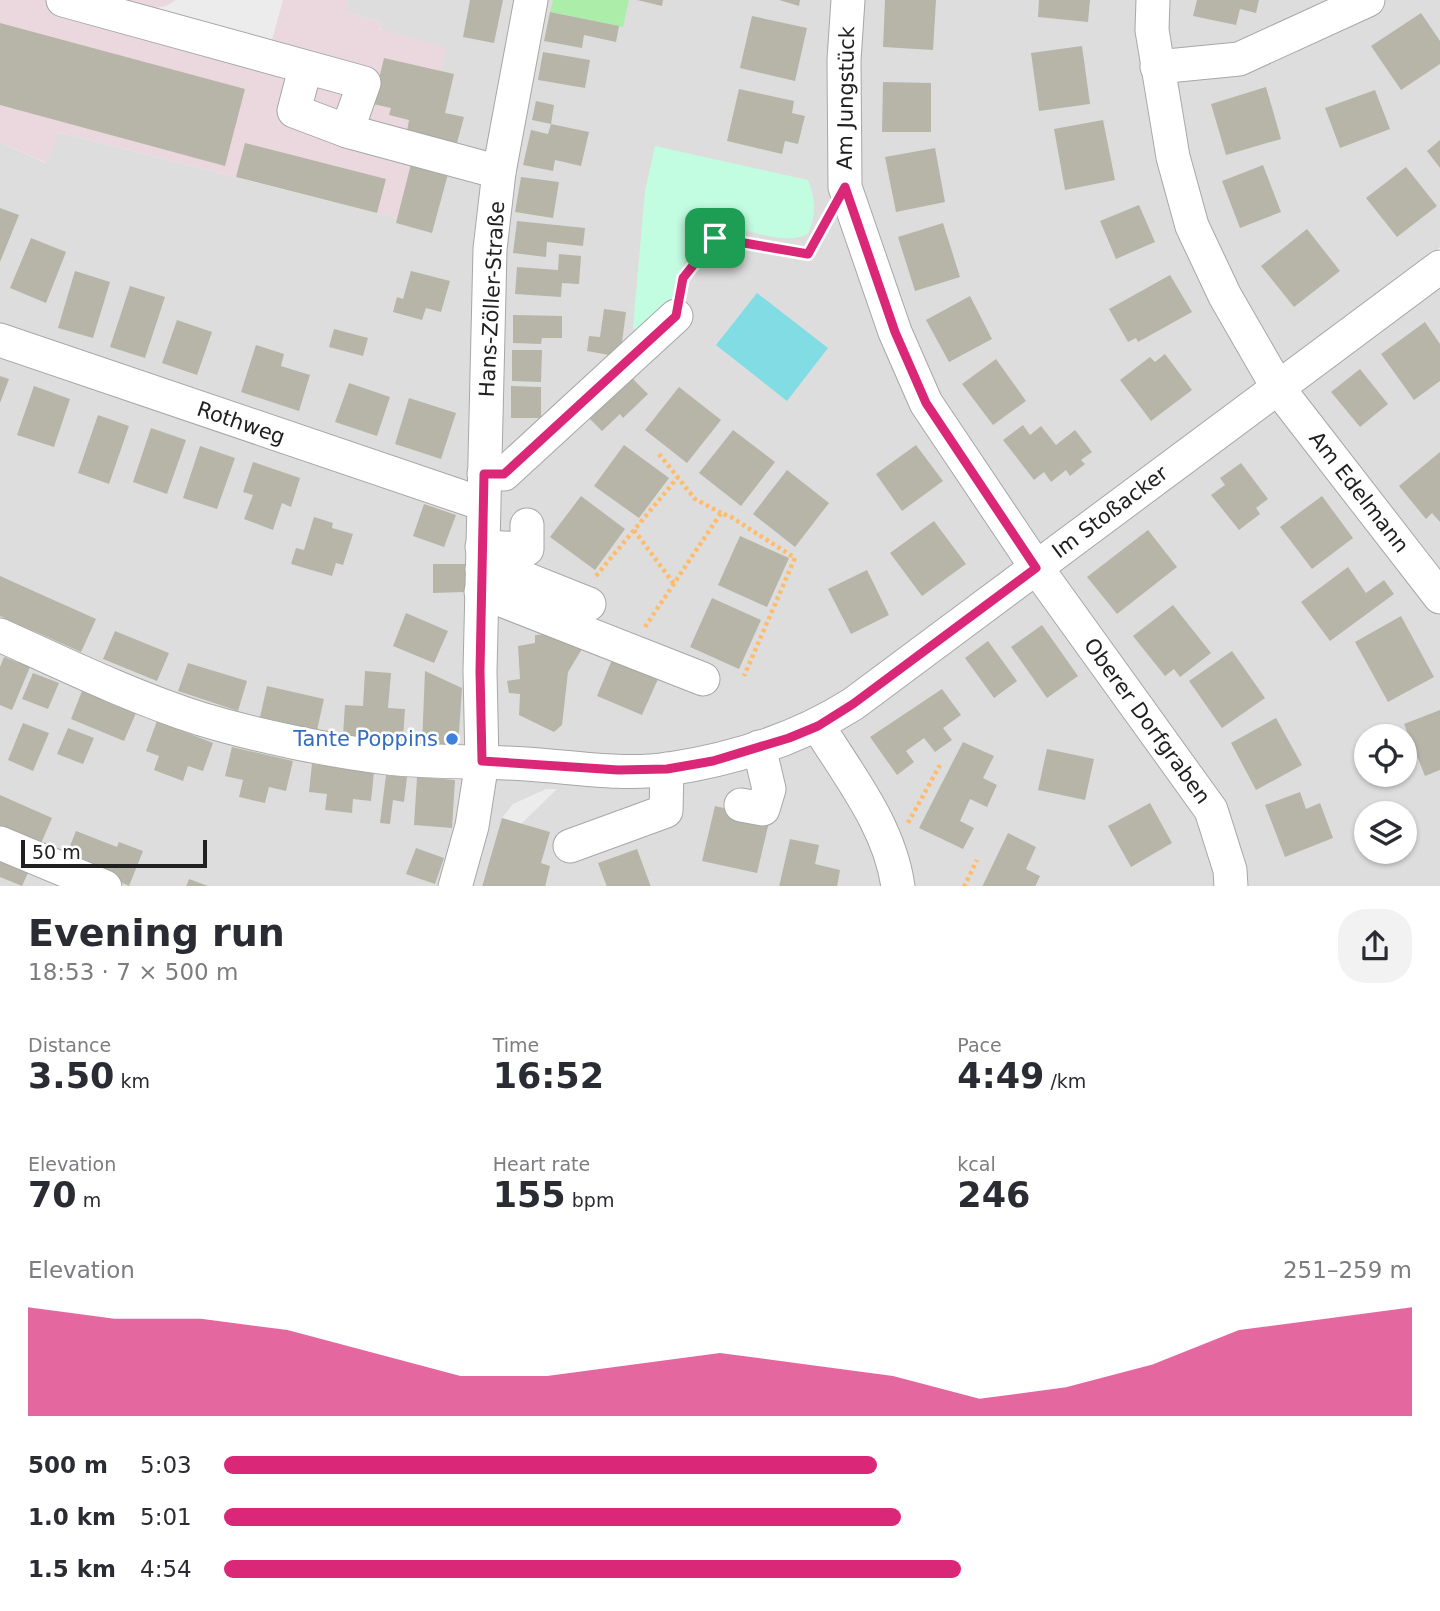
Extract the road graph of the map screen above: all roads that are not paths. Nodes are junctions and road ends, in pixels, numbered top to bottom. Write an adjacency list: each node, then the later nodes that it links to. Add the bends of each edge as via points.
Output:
1 (63, 0): 6 (street)
2 (531, 0): 10 (street, Hans-Zöller-Straße)
3 (848, 0): 17 (street, Am Jungstück, via 845,187 895,332 926,403)
4 (1153, 0): 7 (street, Am Edelmann)
5 (1368, 0): 7 (street, via 1239,59)
6 (133, 9): 8 (street)
7 (1157, 67): 14 (street, Am Edelmann, via 1173,157 1192,226 1225,296)
8 (305, 69): 9 (street, via 294,111); 9 (street, via 364,83)
9 (347, 131): 10 (street)
10 (499, 172): 15 (street, Hans-Zöller-Straße, via 490,248)
11 (1436, 278): 14 (street, Im Stoßacker)
12 (676, 316): 15 (street)
13 (0, 340): 15 (street, Rothweg)
14 (1278, 388): 17 (street, Im Stoßacker); 20 (street, Am Edelmann)
15 (484, 489): 18 (street, Hans-Zöller-Straße)
16 (527, 525): 18 (street, via 527,549)
17 (1036, 568): 23 (street, Im Stoßacker); 33 (street, Oberer Dorfgraben, via 1211,810)
18 (482, 570): 19 (street, via 501,569); 22 (street); 25 (street, Hans-Zöller-Straße)
19 (592, 591)
20 (1440, 597)
21 (0, 635): 25 (street, Im Stoßacker, via 80,672 201,718 388,758)
22 (703, 679)
23 (818, 726): 24 (street, Im Stoßacker); 32 (street, via 875,818)
24 (759, 747): 26 (street, Im Stoßacker); 27 (street, via 769,789 763,809)
25 (482, 761): 26 (street, Im Stoßacker); 31 (street, Hans-Zöller-Straße, via 472,825)
26 (667, 769): 29 (street, via 666,811)
27 (741, 805)
28 (0, 842): 30 (street)
29 (570, 846)
30 (103, 886)
31 (455, 886)
32 (898, 886)
33 (1231, 886)

